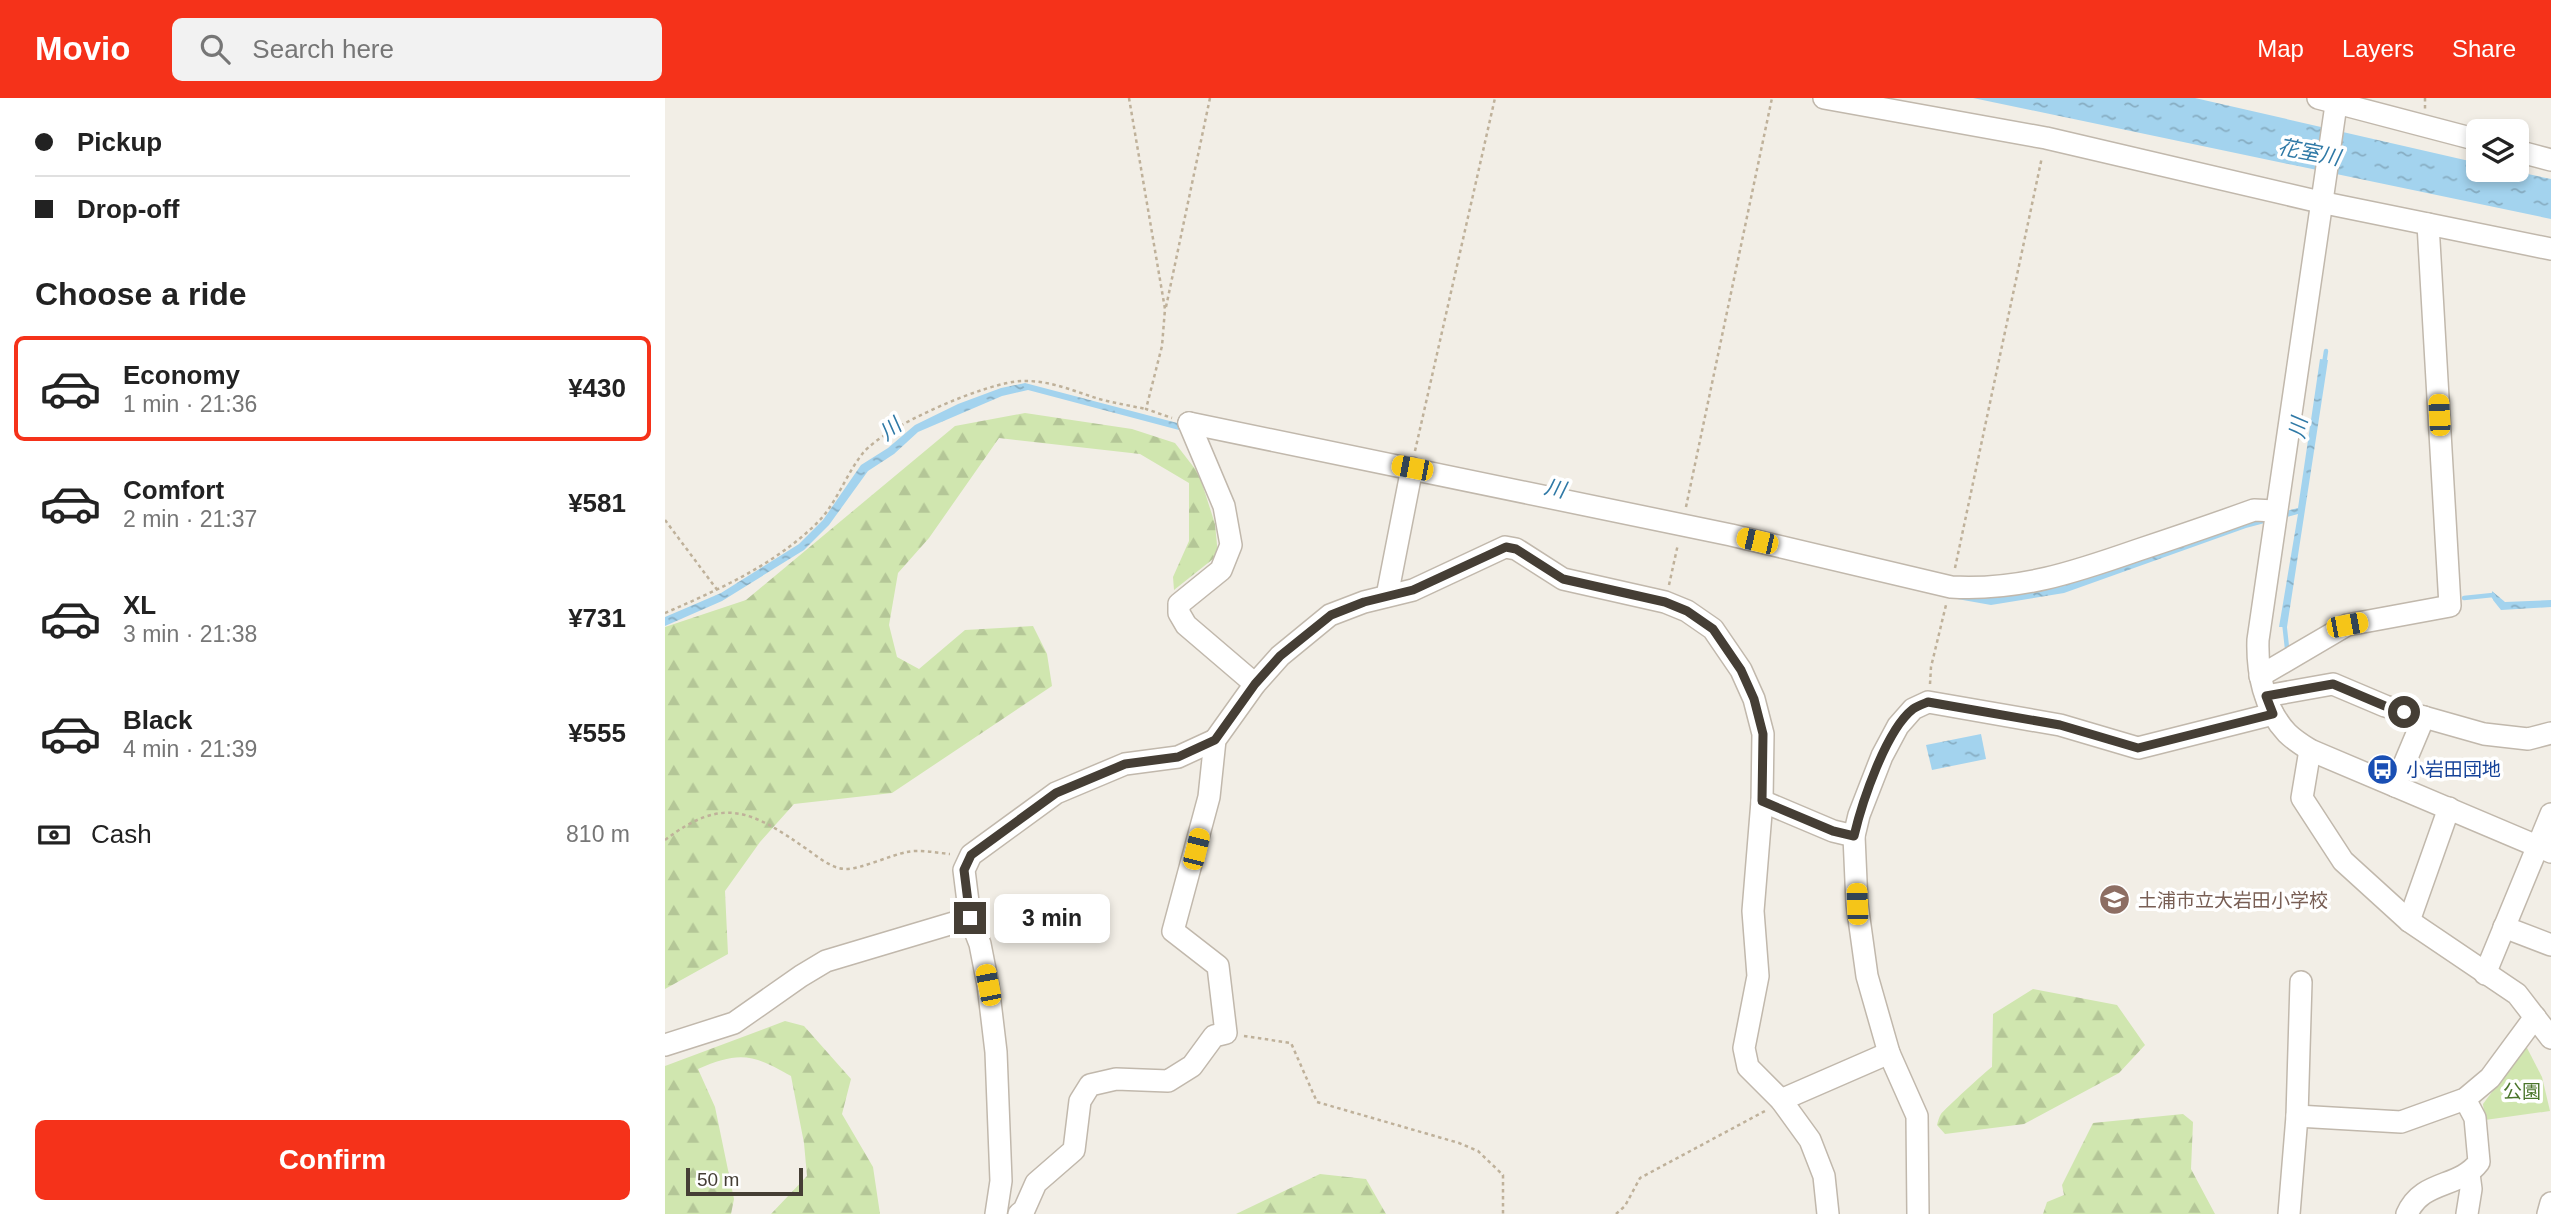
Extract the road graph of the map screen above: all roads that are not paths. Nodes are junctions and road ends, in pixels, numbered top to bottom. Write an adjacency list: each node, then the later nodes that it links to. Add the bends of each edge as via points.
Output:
1 (1824, 98): 6 (street, via 2046,138)
2 (2331, 102): 3 (street); 6 (street)
3 (2466, 137)
4 (2529, 154): 5 (street)
5 (2551, 160)
6 (2321, 198): 7 (street); 10 (street)
7 (2428, 224): 8 (street); 13 (street, via 2450,606 2347,625)
8 (2551, 249)
9 (1412, 468): 10 (street, via 1951,587 1979,589 2071,573 2254,510); 11 (street); 12 (street, via 1189,423 1224,506 1231,545 1221,570 1179,604 1179,613 1194,632)
10 (2275, 511): 13 (street, via 2257,639)
11 (1387, 596): 12 (street, via 1331,615 1280,656); 19 (street, via 1413,590 1506,547 1563,579 1687,611 1713,629 1754,699 1763,734)
12 (1255, 684): 16 (street)
13 (2266, 695): 14 (street, via 2333,684); 17 (street, via 2287,733); 22 (street, via 2138,748 2060,725 1928,702 1913,709 1898,726 1882,756)
14 (2424, 717): 15 (street, via 2484,734 2528,739); 18 (street)
15 (2551, 733)
16 (1215, 740): 24 (street, via 1178,757 1125,764 1056,793 971,855 964,870); 40 (street, via 1209,797 1173,931 1218,966 1226,1032 1215,1036 1192,1066 1168,1081 1116,1079 1090,1086 1080,1101 1074,1150 1035,1183)
17 (2309, 750): 18 (street); 25 (street, via 2302,798 2343,861)
18 (2395, 786): 20 (street)
19 (1762, 801): 22 (street); 35 (street, via 1753,911 1758,976 1744,1048 1748,1067)
20 (2449, 808): 23 (street); 25 (street)
21 (2551, 814): 23 (street)
22 (1854, 836): 33 (street, via 1867,976)
23 (2544, 849): 26 (street)
24 (970, 918): 32 (street, via 826,961 734,1023); 39 (street, via 981,944 996,1052 1000,1181)
25 (2409, 921): 28 (street)
26 (2504, 926): 27 (street); 28 (street)
27 (2551, 945)
28 (2485, 974): 30 (street, via 2517,995)
29 (2301, 982): 36 (street)
30 (2535, 1017): 31 (street); 34 (street, via 2490,1078)
31 (2551, 1038)
32 (665, 1045)
33 (1889, 1053): 35 (street); 42 (street, via 1917,1116)
34 (2465, 1099): 36 (street, via 2401,1122); 37 (street, via 2475,1118 2479,1144 2479,1162)
35 (1781, 1101): 41 (street, via 1810,1140 1824,1176)
36 (2297, 1116): 43 (street)
37 (2469, 1174): 44 (street, via 2422,1192); 45 (street)
38 (2551, 1203): 46 (street)
39 (996, 1214)
40 (1019, 1214)
41 (1828, 1214)
42 (1918, 1214)
43 (2289, 1214)
44 (2407, 1214)
45 (2467, 1214)
46 (2548, 1214)

